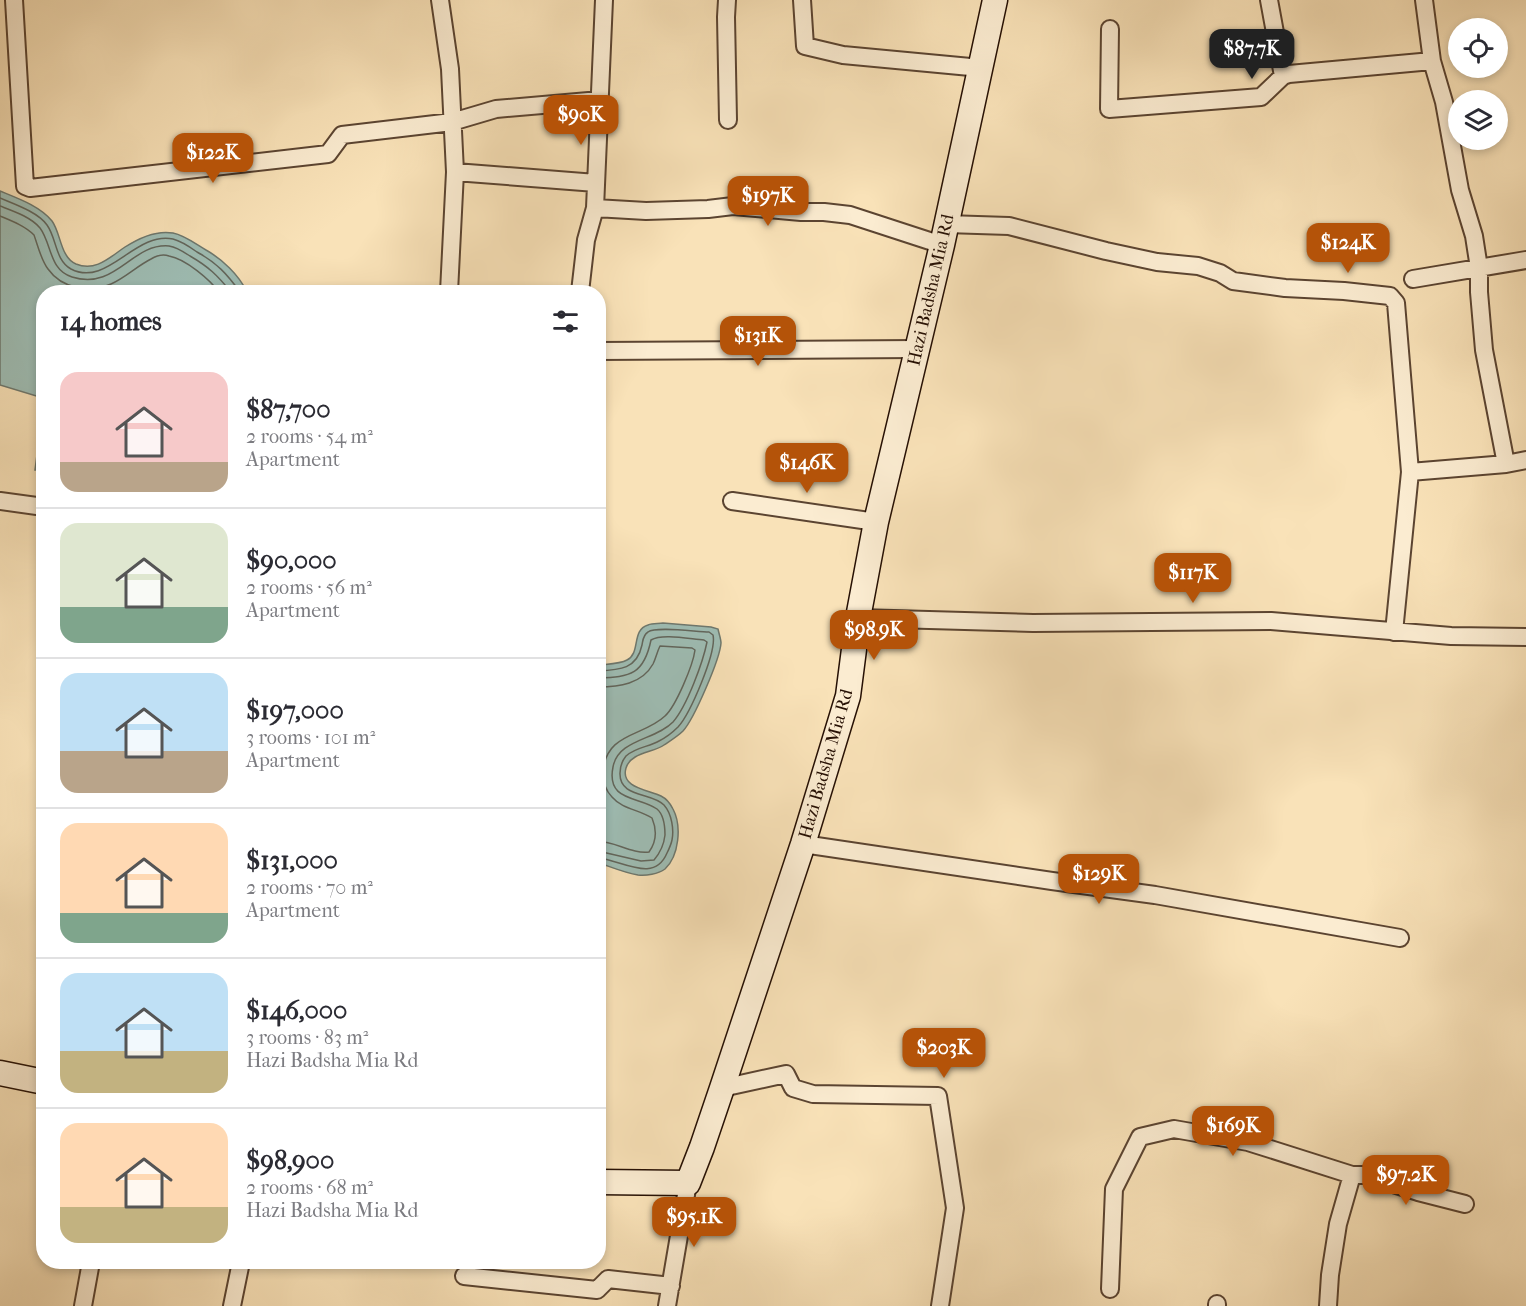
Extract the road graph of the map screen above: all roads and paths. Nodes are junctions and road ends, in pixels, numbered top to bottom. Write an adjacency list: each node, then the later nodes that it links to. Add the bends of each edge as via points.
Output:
1 (14, 0): 15 (street, via 25,186 30,188 328,154 342,135)
2 (440, 0): 15 (street, via 450,69)
3 (604, 0): 13 (street)
4 (727, 0): 14 (street)
5 (802, 0): 11 (street, via 805,46 843,55)
6 (996, 0): 11 (main road, Hazi Badsha Mia Rd)
7 (1269, 0): 12 (street)
8 (1424, 0): 10 (street)
9 (1110, 29): 12 (street, via 1109,109 1261,97)
10 (1432, 61): 12 (street); 21 (street)
11 (981, 68): 19 (main road, Hazi Badsha Mia Rd)
12 (1282, 76)
13 (600, 99): 15 (street, via 496,109); 17 (street)
14 (728, 120)
15 (452, 122): 16 (street)
16 (455, 172): 17 (street); 23 (street)
17 (596, 183): 18 (street)
18 (595, 208): 19 (street, via 646,211 732,206 824,212); 24 (street, via 586,240)
19 (944, 234): 25 (main road, Hazi Badsha Mia Rd); 29 (street, via 1010,226 1147,260 1198,266 1233,281 1390,296 1396,303)
20 (1526, 260): 21 (street)
21 (1479, 268): 22 (street); 28 (street, via 1484,350)
22 (1413, 279)
23 (449, 285)
24 (581, 285)
25 (917, 349): 26 (street); 33 (main road, Hazi Badsha Mia Rd)
26 (606, 351)
27 (1526, 460): 28 (street)
28 (1506, 464): 29 (street)
29 (1410, 472): 35 (street)
30 (0, 501): 32 (street)
31 (732, 501): 33 (street)
32 (36, 506)
33 (876, 522): 34 (main road, Hazi Badsha Mia Rd)
34 (858, 618): 35 (street, via 1033,623 1270,621); 37 (main road, Hazi Badsha Mia Rd, via 848,696)
35 (1394, 632): 36 (street)
36 (1526, 637)
37 (803, 844): 38 (street, via 1155,895); 41 (main road, Hazi Badsha Mia Rd)
38 (1400, 938)
39 (0, 1073): 40 (main road)
40 (36, 1080)
41 (722, 1088): 44 (main road, Hazi Badsha Mia Rd); 54 (street, via 786,1074 793,1088 813,1094 938,1096 955,1208)
42 (1352, 1175): 45 (street, via 1365,1175); 50 (street, via 1248,1142 1174,1130 1140,1137 1114,1189); 55 (street, via 1338,1224)
43 (606, 1182): 44 (main road)
44 (688, 1183): 49 (street)
45 (1465, 1204)
46 (91, 1269): 51 (street)
47 (240, 1269): 52 (street)
48 (464, 1276): 49 (street, via 597,1290 608,1279)
49 (671, 1286): 53 (street)
50 (1110, 1289)
51 (83, 1306)
52 (232, 1306)
53 (667, 1306)
54 (940, 1306)
55 (1328, 1306)

